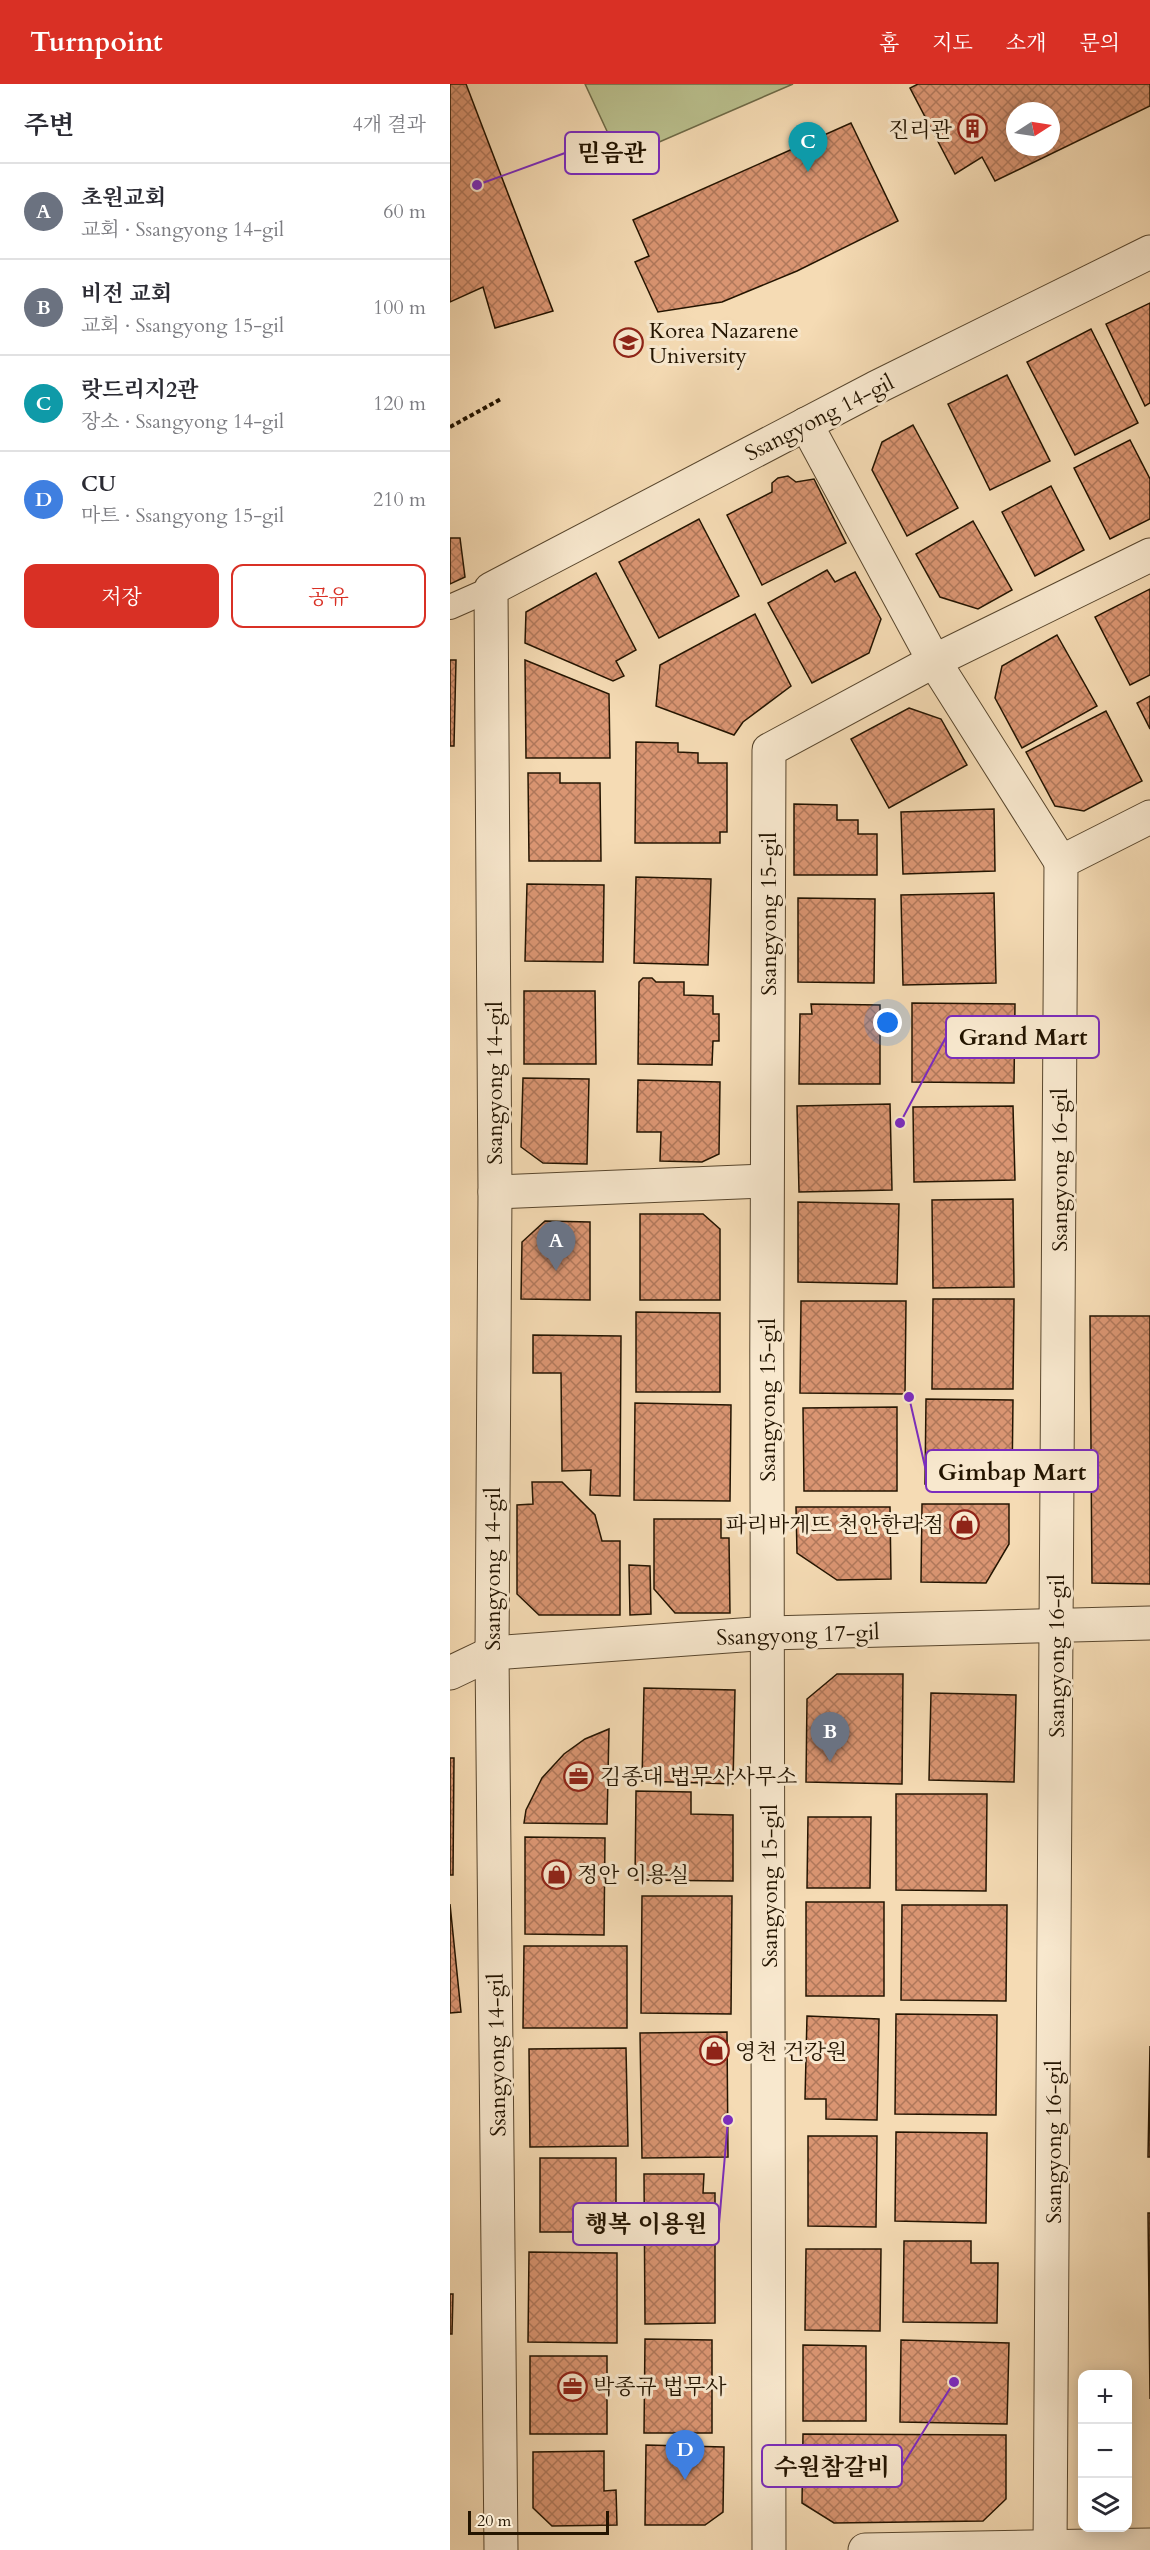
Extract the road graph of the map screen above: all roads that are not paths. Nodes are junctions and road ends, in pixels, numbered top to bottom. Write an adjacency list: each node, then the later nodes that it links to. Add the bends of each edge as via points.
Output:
1 (1150, 252): 2 (street, Ssangyong 14-gil)
2 (806, 424): 4 (street, Ssangyong 14-gil); 6 (street)
3 (1150, 555): 6 (street, Ssangyong 15-gil)
4 (491, 589): 5 (lane, Ssangyong 14-gil); 10 (street, Ssangyong 14-gil)
5 (450, 607)
6 (934, 661): 8 (street); 9 (street, Ssangyong 15-gil, via 769,750)
7 (1150, 817): 8 (street)
8 (1061, 862): 12 (street, Ssangyong 16-gil)
9 (766, 1181): 10 (street); 13 (street, Ssangyong 15-gil)
10 (495, 1192): 14 (street, Ssangyong 14-gil)
11 (1150, 1623): 12 (street, Ssangyong 17-gil)
12 (1056, 1625): 13 (street, Ssangyong 17-gil); 17 (street, Ssangyong 16-gil)
13 (769, 1633): 14 (street, Ssangyong 17-gil); 19 (street, Ssangyong 15-gil)
14 (492, 1653): 15 (street, Ssangyong 17-gil); 18 (street, Ssangyong 14-gil)
15 (450, 1673)
16 (1150, 2545): 17 (street)
17 (1050, 2548): 20 (street)
18 (501, 2550)
19 (769, 2550)
20 (865, 2550)

